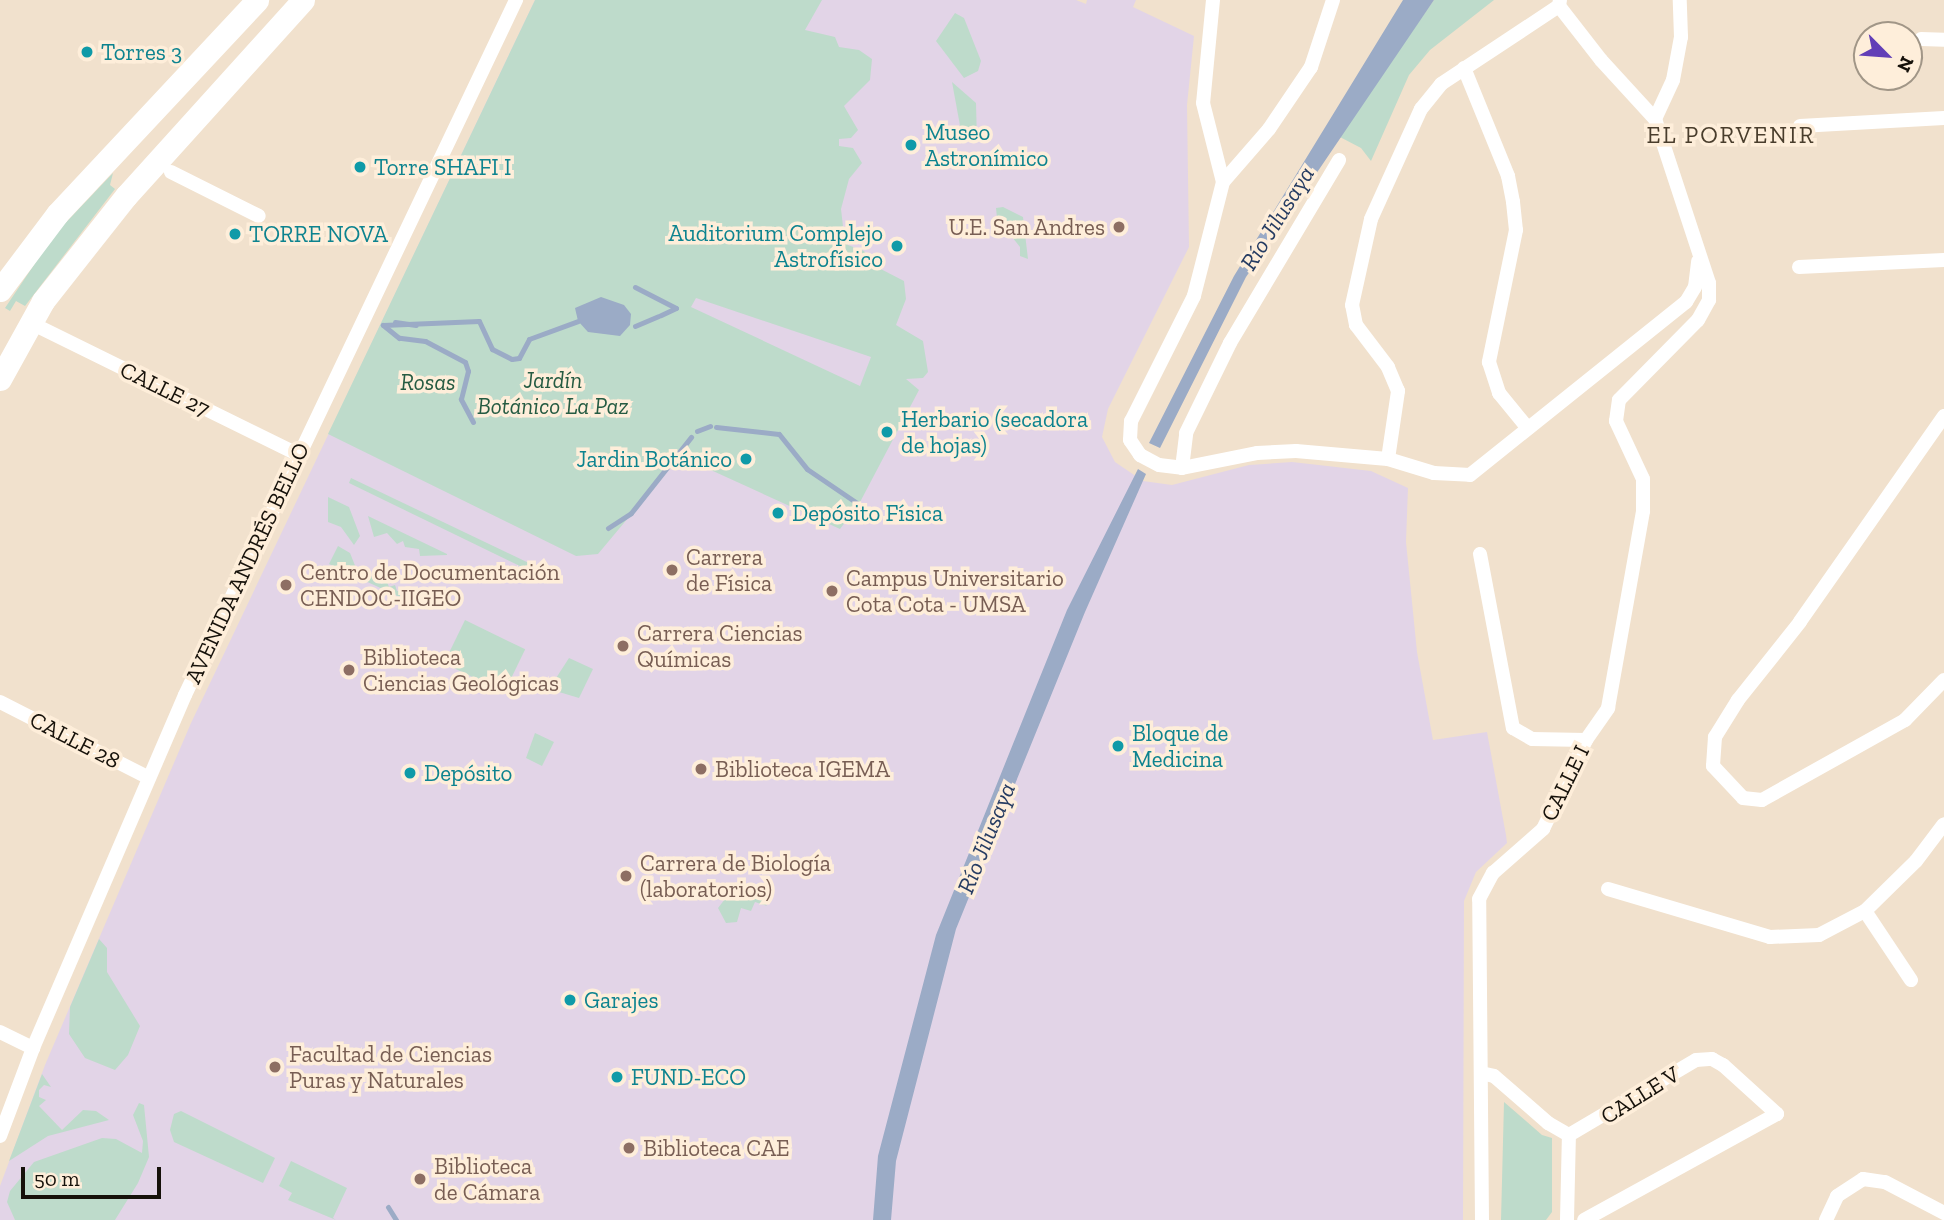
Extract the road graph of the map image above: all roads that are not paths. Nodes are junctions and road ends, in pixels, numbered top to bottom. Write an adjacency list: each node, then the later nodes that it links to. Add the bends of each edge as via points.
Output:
1 (257, 0): 21 (main road, via 57,214)
2 (303, 0): 22 (main road, via 126,196)
3 (516, 0): 26 (street, AVENIDA ANDRÉS BELLO)
4 (1213, 0): 16 (street, via 1203,103)
5 (1333, 0): 16 (street, via 1311,67 1269,129)
6 (1680, 0): 12 (street, via 1681,37 1673,80)
7 (1560, 3): 10 (street); 12 (street)
8 (1923, 39): 9 (street)
9 (1944, 40)
10 (1464, 68): 25 (street, via 1508,176 1516,230 1489,362 1499,393); 27 (street, via 1441,84 1421,109 1371,219 1353,293 1356,326 1388,367 1398,391)
11 (1944, 118): 13 (street)
12 (1654, 119): 18 (street)
13 (1800, 126)
14 (1339, 160): 28 (street, via 1230,343 1186,433)
15 (171, 172): 17 (street)
16 (1223, 182): 28 (street, via 1194,296 1131,421 1130,440 1140,455 1159,465)
17 (260, 216)
18 (1698, 260): 25 (street, via 1695,287 1686,302); 32 (street, CALLE I, via 1709,283 1709,300 1698,320 1619,400 1616,421 1643,480 1643,511 1616,679 1608,708)
19 (1944, 260): 20 (street)
20 (1799, 267)
21 (0, 290)
22 (31, 323): 23 (main road); 26 (street, CALLE 27)
23 (0, 379)
24 (1944, 416): 30 (street, via 1800,622 1738,700 1715,737 1713,766 1743,798 1762,800 1905,720)
25 (1526, 426): 27 (street, via 1465,477)
26 (299, 455): 33 (street, AVENIDA ANDRÉS BELLO)
27 (1388, 460): 28 (street, via 1270,451)
28 (1182, 468)
29 (1480, 554): 32 (street, via 1513,728 1532,739)
30 (1944, 680)
31 (0, 702): 33 (street, CALLE 28)
32 (1586, 740): 40 (street, CALLE I, via 1543,829 1493,873 1479,899)
33 (149, 778): 39 (street, AVENIDA ANDRÉS BELLO)
34 (1944, 824): 36 (street, via 1916,861)
35 (1608, 889): 36 (street, via 1770,937 1819,935)
36 (1865, 911): 37 (street)
37 (1910, 981)
38 (0, 1032): 39 (street)
39 (33, 1048): 42 (street, AVENIDA ANDRÉS BELLO)
40 (1480, 1073): 41 (street, via 1494,1076); 45 (street, CALLE I)
41 (1569, 1135): 46 (street); 47 (street, CALLE V, via 1703,1059 1723,1065 1777,1114)
42 (0, 1136)
43 (1944, 1213): 44 (street, via 1885,1182 1863,1179 1837,1196)
44 (1829, 1219)
45 (1482, 1220)
46 (1567, 1220)
47 (1584, 1220)

